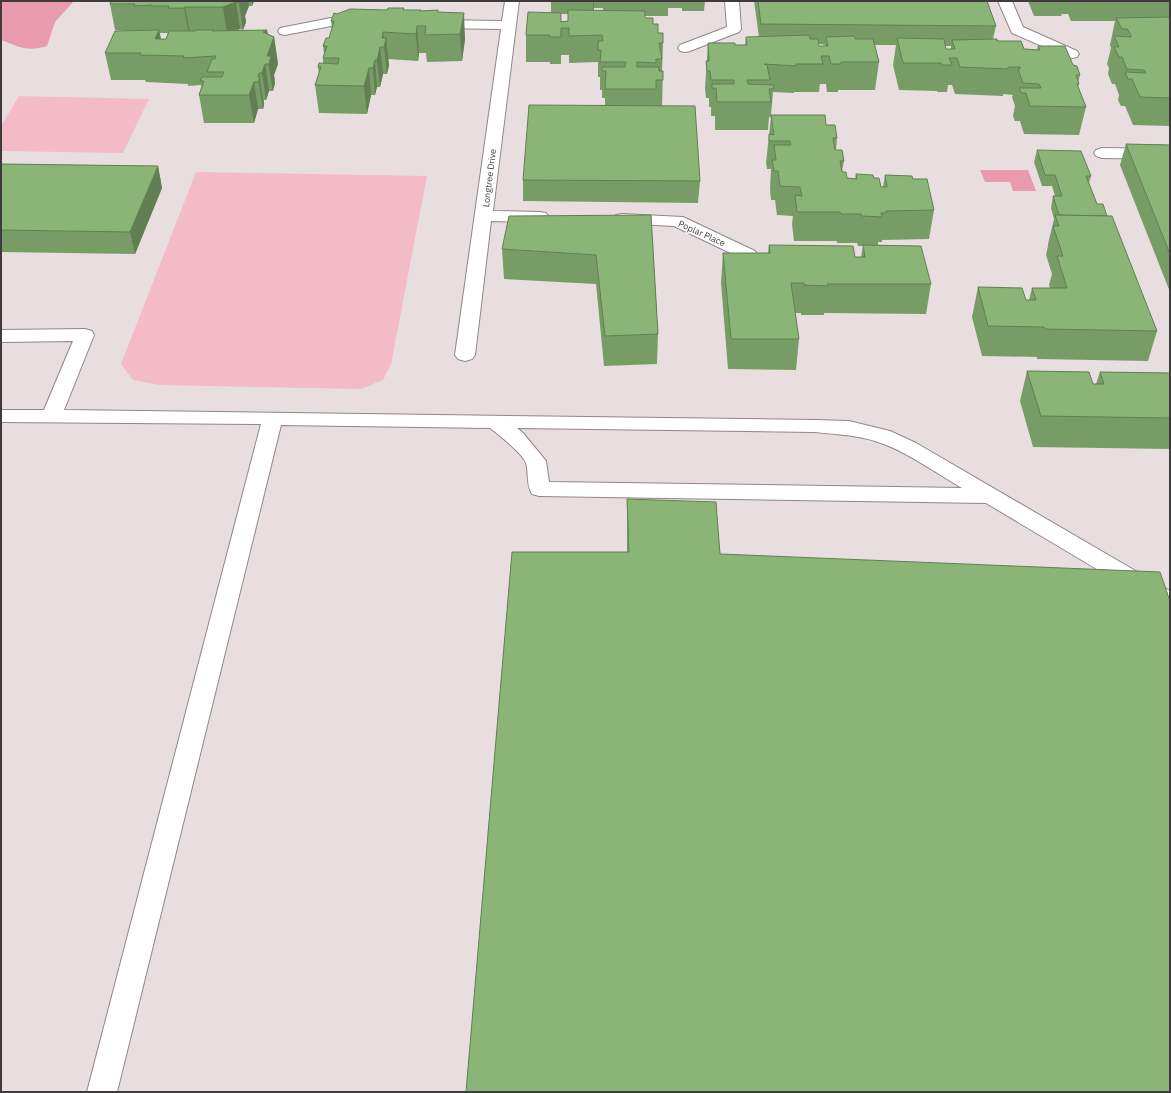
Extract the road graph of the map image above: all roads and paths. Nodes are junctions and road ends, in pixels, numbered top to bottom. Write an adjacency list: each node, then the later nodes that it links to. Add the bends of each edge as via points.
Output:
1 (512, 1): 6 (street, Longtree Drive)
2 (732, 1): 8 (street, via 734,29)
3 (1005, 1): 9 (street, via 1017,30)
4 (378, 23): 7 (street, via 331,22)
5 (424, 24): 6 (street)
6 (508, 25): 12 (street, Longtree Drive)
7 (285, 31)
8 (685, 48)
9 (1072, 54)
10 (1102, 153): 11 (street)
11 (1170, 154)
12 (485, 216): 13 (street); 17 (street, Longtree Drive)
13 (554, 218)
14 (607, 219): 15 (street, Poplar Place, via 676,221)
15 (749, 254)
16 (1, 336): 19 (street, via 85,335)
17 (465, 356)
18 (1, 416): 19 (street)
19 (51, 416): 20 (street)
20 (273, 418): 21 (street); 24 (street)
21 (495, 421): 22 (street, via 849,428 883,436 909,448); 22 (street, via 516,438 536,461 539,489)
22 (990, 496): 23 (street)
23 (1170, 602)
24 (102, 1092)

